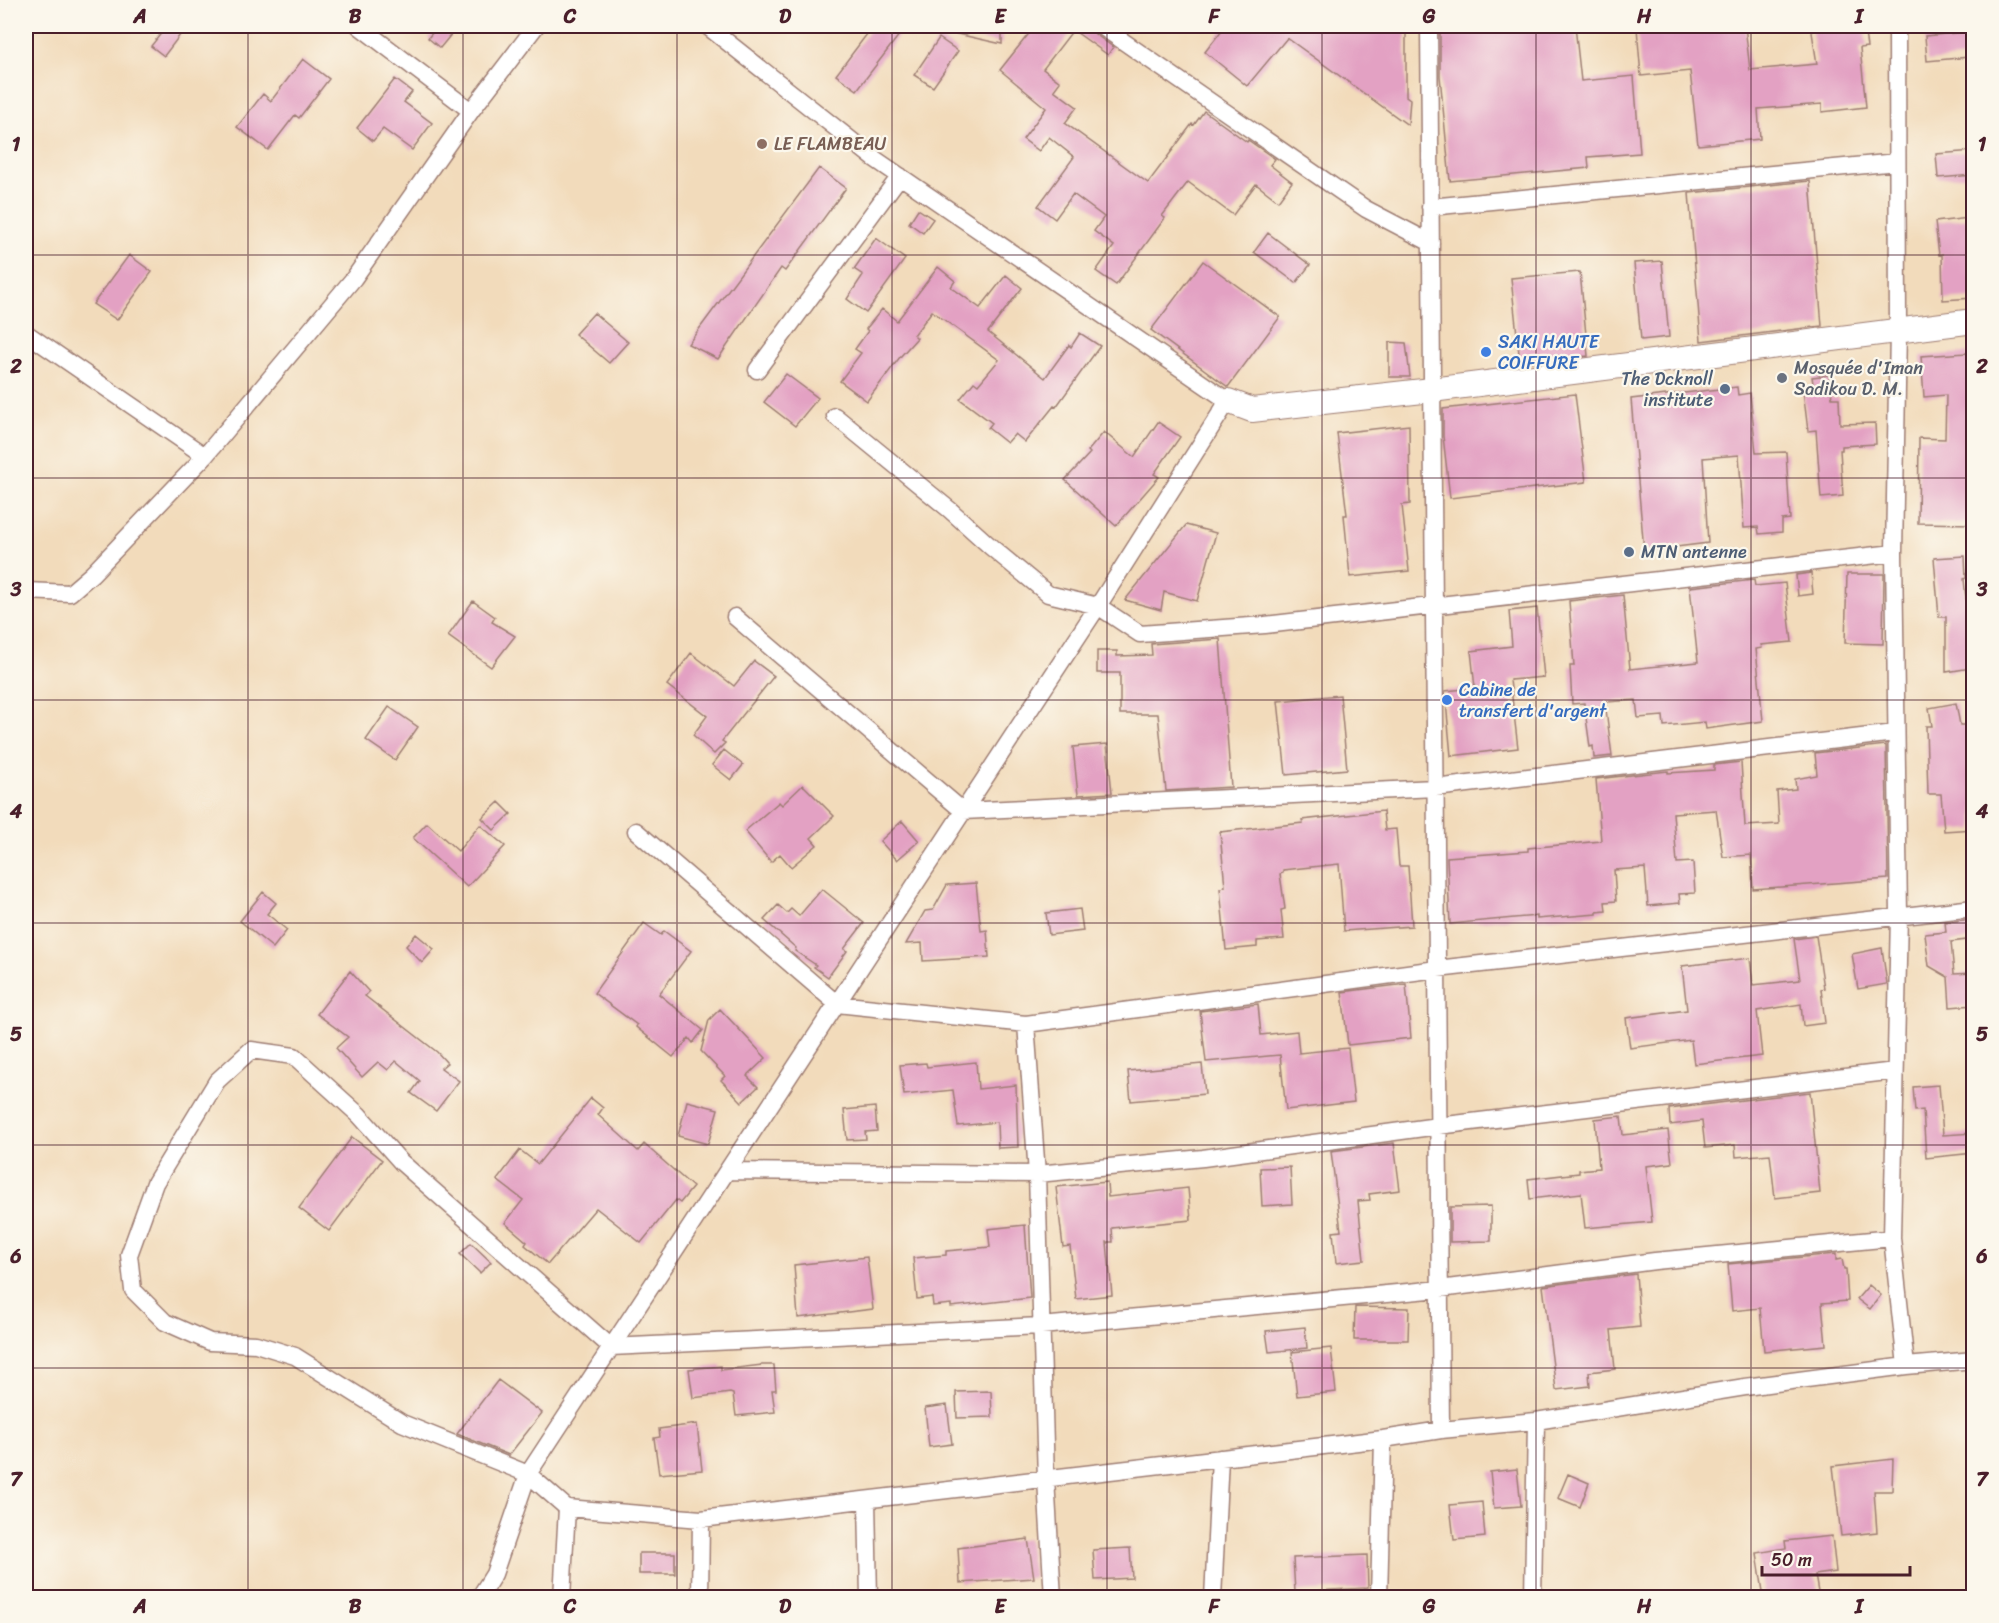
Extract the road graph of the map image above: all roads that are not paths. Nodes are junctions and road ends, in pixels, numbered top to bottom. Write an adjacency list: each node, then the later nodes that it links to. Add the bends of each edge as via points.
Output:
1 (359, 26): 7 (street)
2 (536, 26): 7 (street)
3 (707, 26): 9 (street)
4 (1101, 26): 11 (street, via 1366,209)
5 (1429, 26): 10 (street)
6 (1897, 26): 8 (street)
7 (471, 111): 19 (street, via 354,278)
8 (1897, 162): 10 (street); 13 (street)
9 (900, 176): 15 (street); 17 (street)
10 (1430, 207): 11 (street)
11 (1431, 243): 16 (street)
12 (1974, 321): 13 (street)
13 (1898, 330): 16 (street); 20 (street)
14 (26, 333): 19 (street)
15 (757, 370)
16 (1432, 390): 17 (street, via 1252,410); 22 (street)
17 (1228, 401): 23 (street)
18 (835, 416): 23 (street, via 1048,594)
19 (206, 456): 21 (street, via 70,593)
20 (1894, 553): 22 (street); 25 (street)
21 (26, 591)
22 (1434, 604): 23 (street, via 1265,625 1140,634); 26 (street)
23 (1098, 606): 27 (street)
24 (735, 617): 27 (street)
25 (1895, 733): 26 (street); 30 (street)
26 (1435, 788): 27 (street); 31 (street)
27 (963, 812): 32 (street)
28 (636, 831): 32 (street)
29 (1974, 908): 30 (street)
30 (1899, 915): 31 (street); 34 (street)
31 (1437, 969): 33 (street); 35 (street)
32 (837, 1004): 33 (street); 36 (street)
33 (1026, 1024): 37 (street)
34 (1895, 1071): 35 (street); 38 (street)
35 (1438, 1126): 37 (street, via 1203,1158); 39 (street)
36 (727, 1171): 37 (street); 41 (street)
37 (1036, 1174): 40 (street)
38 (1892, 1238): 39 (street, via 1655,1261); 43 (street)
39 (1440, 1289): 40 (street); 45 (street)
40 (1041, 1326): 41 (street); 49 (street)
41 (611, 1347): 48 (street); 48 (street, via 401,1162 359,1115 294,1056 251,1050 217,1081 155,1183 129,1255 133,1290 165,1323 210,1342 256,1344 296,1356 402,1424)
42 (1974, 1360): 43 (street)
43 (1906, 1366): 44 (street)
44 (1536, 1421): 45 (street); 60 (street)
45 (1441, 1430): 46 (street)
46 (1383, 1439): 47 (street); 59 (street)
47 (1220, 1458): 49 (street); 58 (street)
48 (528, 1474): 51 (street); 53 (street, via 494,1574)
49 (1046, 1479): 50 (street); 57 (street)
50 (867, 1500): 52 (street); 56 (street)
51 (567, 1508): 52 (street); 54 (street)
52 (701, 1519): 55 (street)
53 (479, 1598)
54 (562, 1598)
55 (700, 1598)
56 (869, 1598)
57 (1053, 1598)
58 (1213, 1598)
59 (1379, 1598)
60 (1533, 1598)

